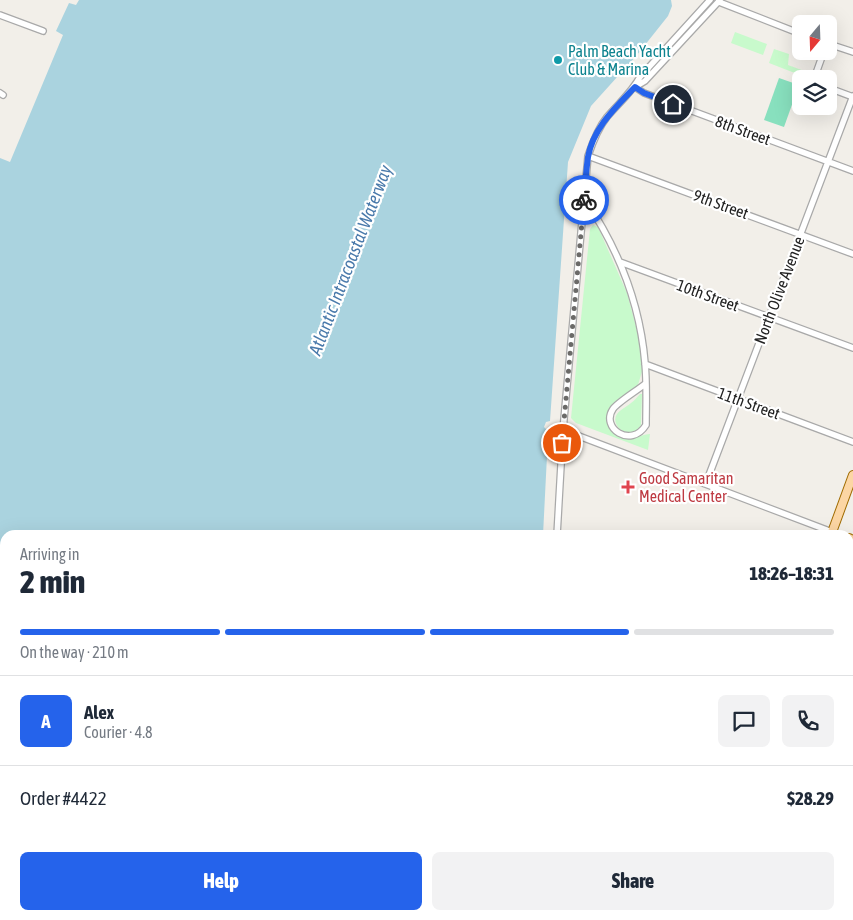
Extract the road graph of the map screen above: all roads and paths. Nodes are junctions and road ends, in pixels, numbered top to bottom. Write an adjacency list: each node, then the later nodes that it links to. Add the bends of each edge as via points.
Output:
1 (710, 0): 8 (street, via 640,77)
2 (719, 1): 4 (street); 8 (street, via 645,81)
3 (0, 15): 5 (street)
4 (792, 30)
5 (43, 31)
6 (838, 47): 7 (street)
7 (853, 52)
8 (635, 87): 11 (street, via 603,122); 12 (street, 8th Street)
9 (837, 91): 10 (street)
10 (853, 96): 12 (street, North Olive Avenue)
11 (588, 156): 14 (street); 15 (street, 9th Street)
12 (828, 162): 13 (street, 8th Street); 15 (street, North Olive Avenue)
13 (853, 171)
14 (584, 198): 17 (street); 23 (street)
15 (801, 234): 16 (street, 9th Street); 18 (street, North Olive Avenue)
16 (853, 254)
17 (620, 262): 18 (street, 10th Street); 20 (street, via 637,315)
18 (769, 318): 19 (street, 10th Street); 22 (street, North Olive Avenue)
19 (853, 348)
20 (645, 364): 21 (street); 22 (street, 11th Street)
21 (645, 384): 21 (street, via 614,408 612,424 620,434 635,435 646,425)
22 (738, 398): 24 (street, 11th Street); 26 (street, North Olive Avenue)
23 (563, 430): 26 (street); 27 (street)
24 (853, 442)
25 (853, 475): 29 (main road)
26 (706, 483): 28 (street)
27 (557, 530)
28 (824, 530)
29 (832, 530)

